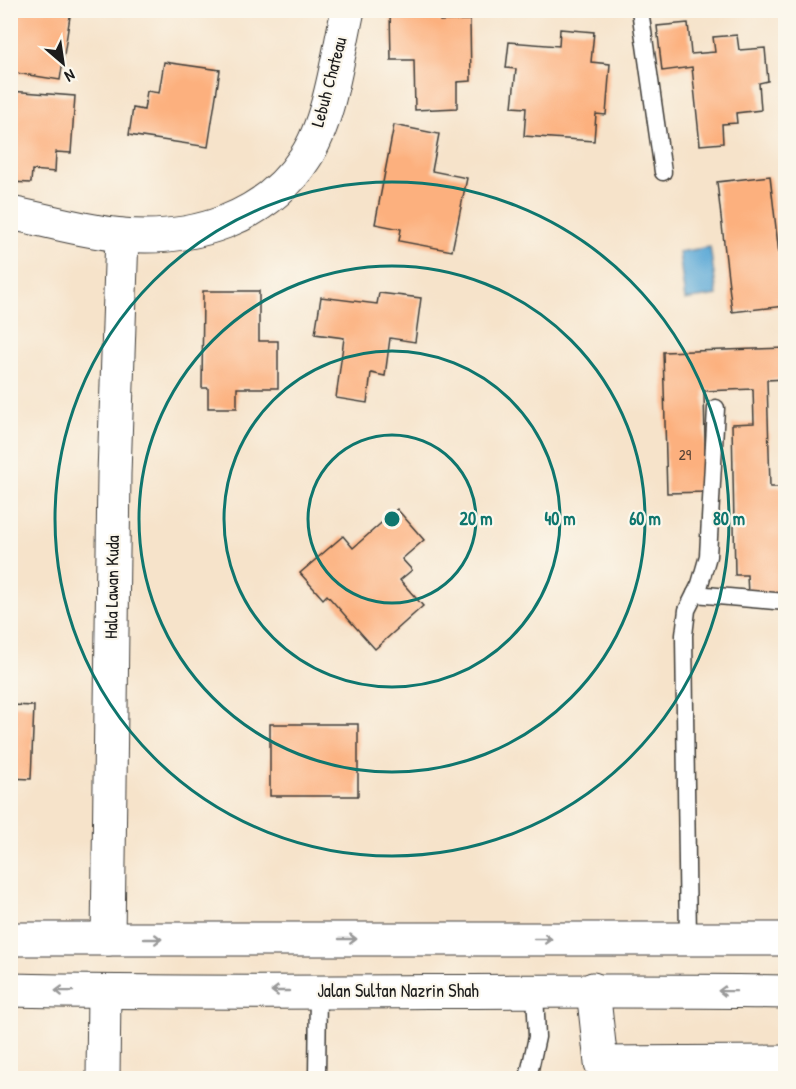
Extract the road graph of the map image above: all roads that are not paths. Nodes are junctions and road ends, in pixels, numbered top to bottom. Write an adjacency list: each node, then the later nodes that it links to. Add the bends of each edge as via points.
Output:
1 (348, 10): 5 (main road, Lebuh Chateau, via 326,109 306,158 273,196 228,223 182,234)
2 (640, 10): 3 (lane)
3 (663, 172)
4 (10, 213): 5 (main road, Lebuh Chateau)
5 (122, 235): 10 (main road, Hala Lawan Kuda, via 114,474)
6 (716, 408): 7 (lane, via 708,556)
7 (695, 594): 8 (lane); 11 (lane, via 687,610 684,635)
8 (786, 602)
9 (10, 939): 10 (main road)
10 (108, 939): 11 (main road, one-way to 11)
11 (688, 939): 12 (main road)
12 (786, 939)
13 (593, 989): 16 (main road, Jalan Sultan Nazrin Shah); 18 (main road, Jalan Sultan Nazrin Shah, one-way to 13); 20 (main road)
14 (10, 990): 17 (main road, Jalan Sultan Nazrin Shah, one-way to 14)
15 (318, 990): 16 (main road, Jalan Sultan Nazrin Shah); 17 (main road, Jalan Sultan Nazrin Shah, one-way to 17); 22 (lane)
16 (535, 991): 23 (lane, via 537,1037)
17 (104, 992): 21 (main road)
18 (786, 992)
19 (781, 1068): 20 (main road)
20 (602, 1071)
21 (103, 1078)
22 (317, 1078)
23 (528, 1078)

